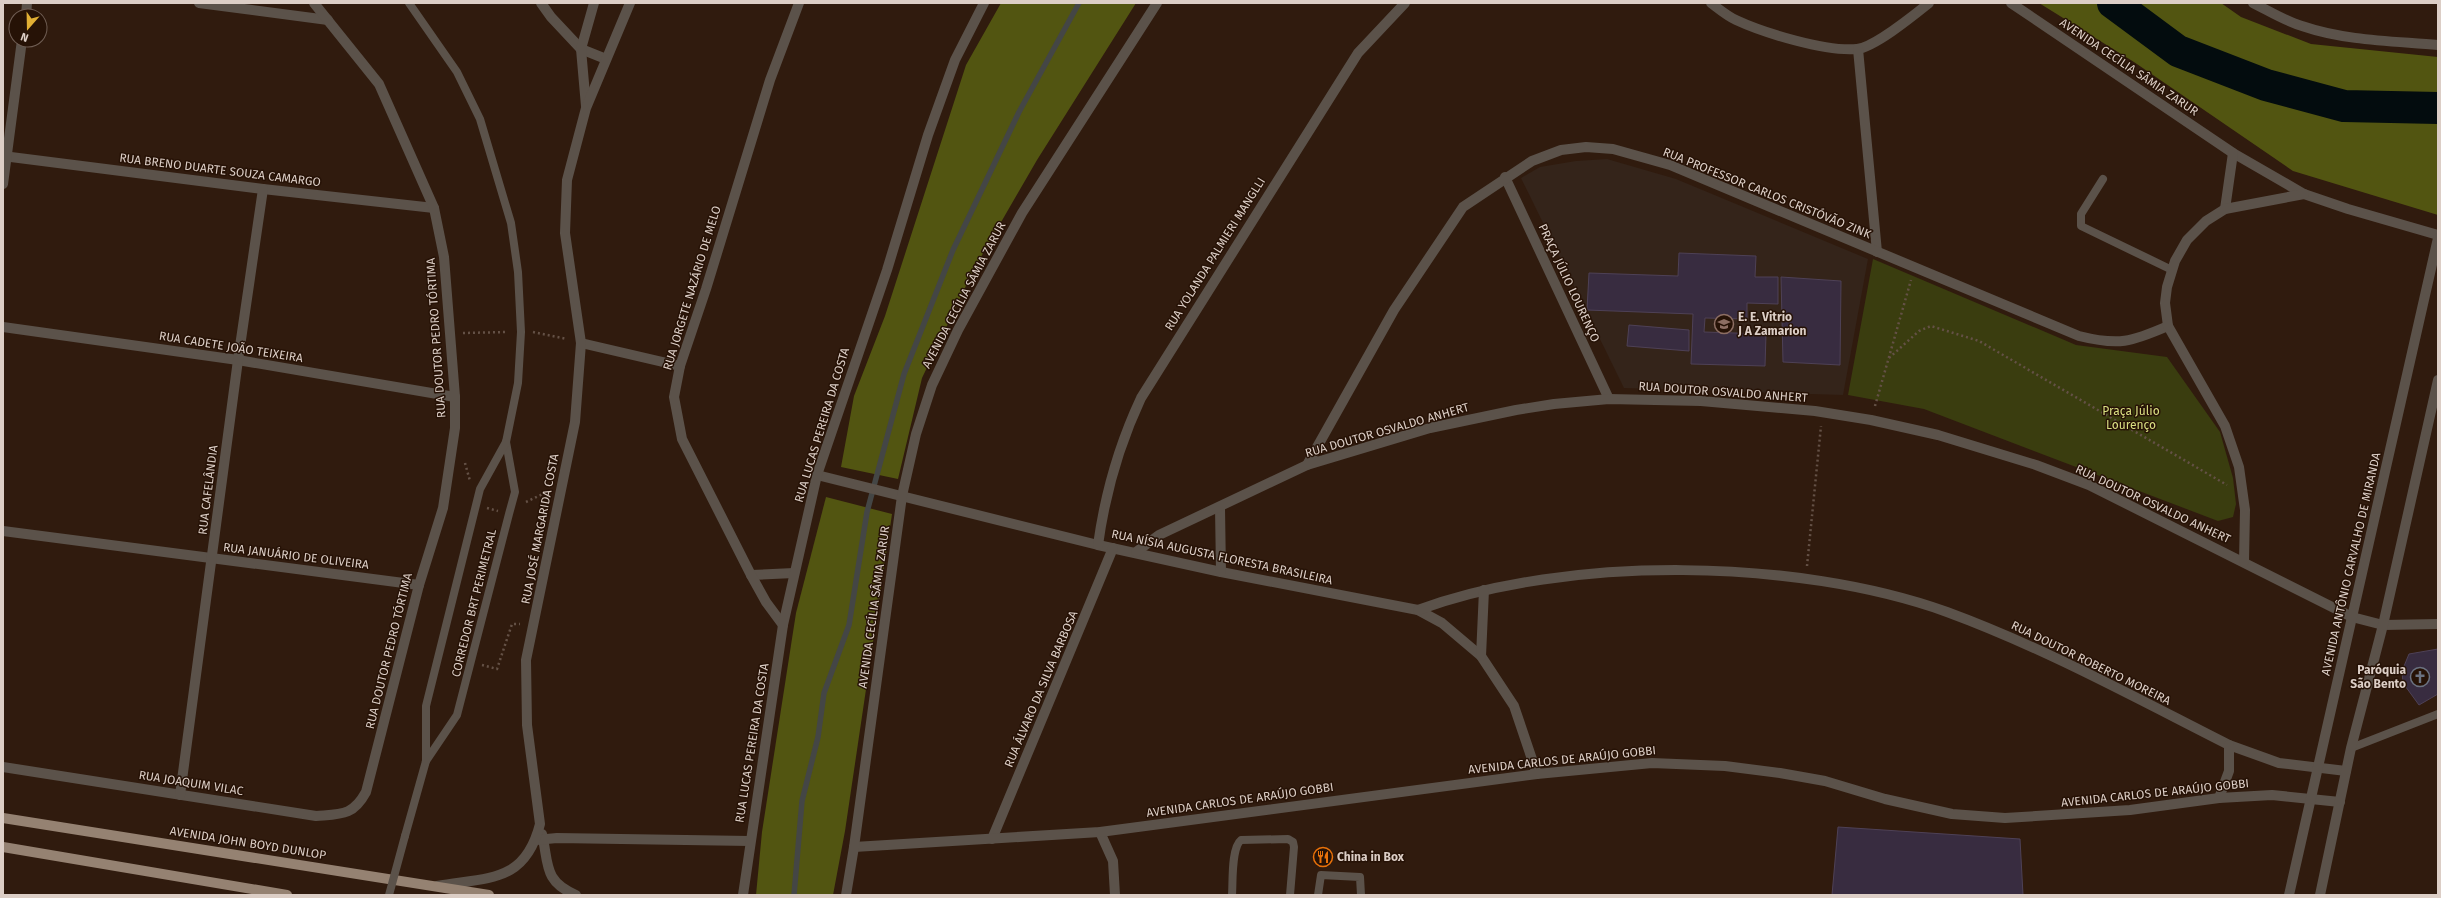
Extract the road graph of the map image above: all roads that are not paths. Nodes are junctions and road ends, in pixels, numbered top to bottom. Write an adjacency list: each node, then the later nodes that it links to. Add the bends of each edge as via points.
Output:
1 (199, 3): 15 (street)
2 (314, 3): 15 (street, RUA DOUTOR PEDRO TÓRTIMA)
3 (409, 3): 43 (lane, CORREDOR BRT PERIMETRAL, via 457,72 480,119 511,223 518,272 521,332 518,383)
4 (541, 3): 18 (street)
5 (594, 3): 18 (street, RUA JOSÉ MARGARIDA COSTA)
6 (630, 3): 20 (street, RUA JOSÉ MARGARIDA COSTA)
7 (799, 3): 39 (street, RUA JORGETE NAZÁRIO DE MELO, via 770,80)
8 (984, 3): 45 (street, RUA LUCAS PEREIRA DA COSTA, via 955,60)
9 (1156, 3): 46 (street, AVENIDA CECÍLIA SÂMIA ZARUR, via 1022,213 958,330 932,385 916,434)
10 (1405, 3): 49 (street, RUA YOLANDA PALMIERI MANGLLI, via 1358,53 1141,398 1117,458)
11 (1711, 3): 19 (street, via 1735,19 1771,34 1801,42)
12 (1928, 3): 19 (street, via 1904,22)
13 (2011, 3): 22 (street, AVENIDA CECÍLIA SÂMIA ZARUR)
14 (2253, 3): 16 (street, via 2302,26 2324,32 2349,37)
15 (328, 20): 29 (street, RUA DOUTOR PEDRO TÓRTIMA, via 379,84)
16 (2438, 45)
17 (21, 48): 23 (street)
18 (581, 49): 20 (street); 21 (street, RUA JOSÉ MARGARIDA COSTA)
19 (1858, 49): 33 (street)
20 (606, 59): 21 (street, RUA JOSÉ MARGARIDA COSTA)
21 (586, 108): 37 (street, RUA JOSÉ MARGARIDA COSTA, via 567,180 564,207 565,233)
22 (2233, 153): 28 (street, AVENIDA CECÍLIA SÂMIA ZARUR); 30 (street)
23 (5, 156): 26 (street); 27 (street, RUA BRENO DUARTE SOUZA CAMARGO)
24 (1505, 177): 33 (street, RUA PROFESSOR CARLOS CRISTÓVÃO ZINK, via 1532,161 1561,150 1586,147 1613,149 1670,165); 42 (street, PRAÇA JÚLIO LOURENÇO); 44 (street, RUA PROFESSOR CARLOS CRISTÓVÃO ZINK, via 1463,207 1394,310)
25 (2102, 179): 34 (lane, via 2081,214 2081,226)
26 (3, 184)
27 (263, 189): 29 (street, RUA BRENO DUARTE SOUZA CAMARGO); 38 (street, RUA CAFELÂNDIA)
28 (2304, 194): 30 (street); 31 (street, AVENIDA CECÍLIA SÂMIA ZARUR)
29 (434, 208): 41 (street, RUA DOUTOR PEDRO TÓRTIMA, via 444,257)
30 (2225, 209): 34 (street, via 2206,221 2187,240)
31 (2438, 235)
32 (2438, 238): 60 (street, AVENIDA ANTÔNIO CARVALHO DE MIRANDA)
33 (1877, 252): 35 (street, RUA PROFESSOR CARLOS CRISTÓVÃO ZINK, via 2079,336 2105,342 2126,342)
34 (2172, 270): 35 (street, via 2165,303)
35 (2168, 326): 53 (street, via 2225,426 2239,467 2245,510)
36 (3, 327): 38 (street, RUA CADETE JOÃO TEIXEIRA)
37 (581, 343): 39 (street); 80 (street, RUA JOSÉ MARGARIDA COSTA, via 575,422 526,660 527,725)
38 (238, 360): 41 (street, RUA CADETE JOÃO TEIXEIRA); 52 (street, RUA CAFELÂNDIA)
39 (680, 366): 56 (street, RUA JORGETE NAZÁRIO DE MELO, via 674,397 682,439)
40 (2438, 380): 63 (street)
41 (455, 397): 57 (street, RUA DOUTOR PEDRO TÓRTIMA, via 455,428 443,508)
42 (1609, 399): 44 (street, RUA DOUTOR OSVALDO ANHERT, via 1516,410 1430,428); 53 (street, RUA DOUTOR OSVALDO ANHERT, via 1701,401 1822,413 1871,420 1988,450 2089,485)
43 (506, 442): 68 (lane, CORREDOR BRT PERIMETRAL, via 480,489 426,706); 68 (lane, CORREDOR BRT PERIMETRAL, via 515,492 457,715)
44 (1307, 465): 47 (street, RUA DOUTOR OSVALDO ANHERT)
45 (817, 475): 46 (street, RUA NÍSIA AUGUSTA FLORESTA BRASILEIRA); 55 (street, RUA LUCAS PEREIRA DA COSTA)
46 (902, 496): 49 (street, RUA NÍSIA AUGUSTA FLORESTA BRASILEIRA); 84 (street, AVENIDA CECÍLIA SÂMIA ZARUR)
47 (1220, 508): 51 (street, RUA DOUTOR OSVALDO ANHERT, via 1159,535); 54 (street)
48 (3, 531): 52 (street, RUA JANUÁRIO DE OLIVEIRA)
49 (1098, 545): 50 (street, RUA NÍSIA AUGUSTA FLORESTA BRASILEIRA)
50 (1113, 548): 51 (street, RUA NÍSIA AUGUSTA FLORESTA BRASILEIRA); 81 (street, RUA ÁLVARO DA SILVA BARBOSA)
51 (1136, 552): 54 (street, RUA NÍSIA AUGUSTA FLORESTA BRASILEIRA)
52 (212, 559): 57 (street, RUA JANUÁRIO DE OLIVEIRA); 74 (street, RUA CAFELÂNDIA)
53 (2244, 562): 60 (street, RUA DOUTOR OSVALDO ANHERT)
54 (1221, 572): 59 (street, RUA NÍSIA AUGUSTA FLORESTA BRASILEIRA)
55 (794, 573): 56 (street); 62 (street, RUA LUCAS PEREIRA DA COSTA)
56 (750, 575): 62 (street, RUA JORGETE NAZÁRIO DE MELO)
57 (419, 585): 73 (street, RUA DOUTOR PEDRO TÓRTIMA)
58 (1484, 590): 59 (street, RUA DOUTOR ROBERTO MOREIRA, via 1454,597); 64 (street); 66 (street, RUA DOUTOR ROBERTO MOREIRA, via 1581,575 1640,571 1739,572 1806,578 1894,597 1988,628 2082,670)
59 (1418, 610): 64 (street, RUA NÍSIA AUGUSTA FLORESTA BRASILEIRA, via 1442,623)
60 (2352, 617): 63 (street, RUA DOUTOR OSVALDO ANHERT); 70 (street, AVENIDA ANTÔNIO CARVALHO DE MIRANDA)
61 (2438, 624): 63 (street, RUA DOUTOR OSVALDO ANHERT)
62 (783, 625): 82 (street, RUA LUCAS PEREIRA DA COSTA)
63 (2383, 625): 67 (street)
64 (1482, 656): 72 (street, RUA NÍSIA AUGUSTA FLORESTA BRASILEIRA, via 1514,706)
65 (2438, 714): 67 (lane)
66 (2228, 745): 70 (street, RUA DOUTOR ROBERTO MOREIRA, via 2279,763); 75 (street, via 2229,771)
67 (2351, 748): 71 (street)
68 (426, 761): 87 (lane, CORREDOR BRT PERIMETRAL, bridge)
69 (3, 767): 74 (street, RUA JOAQUIM VILAC)
70 (2318, 768): 71 (street, RUA DOUTOR ROBERTO MOREIRA); 76 (street, AVENIDA ANTÔNIO CARVALHO DE MIRANDA)
71 (2346, 771): 77 (street)
72 (1537, 774): 75 (street, AVENIDA CARLOS DE ARAÚJO GOBBI, via 1652,762 1725,766 1825,781 1885,799 1952,814 2005,818 2122,811); 79 (street, AVENIDA CARLOS DE ARAÚJO GOBBI)
73 (366, 792): 74 (street, RUA JOAQUIM VILAC, via 361,802 351,811 316,816)
74 (180, 795)
75 (2220, 798): 76 (street, AVENIDA CARLOS DE ARAÚJO GOBBI, via 2272,795)
76 (2312, 798): 77 (street, AVENIDA CARLOS DE ARAÚJO GOBBI); 97 (street, AVENIDA ANTÔNIO CARVALHO DE MIRANDA)
77 (2340, 802): 98 (street)
78 (3, 818): 85 (main road, AVENIDA JOHN BOYD DUNLOP)
79 (1100, 832): 81 (street, AVENIDA CARLOS DE ARAÚJO GOBBI); 92 (street, via 1113,861)
80 (540, 839): 82 (street); 85 (street, via 525,860 503,875); 89 (street, RUA JOSÉ MARGARIDA COSTA, via 554,882)
81 (992, 839): 84 (street, AVENIDA CARLOS DE ARAÚJO GOBBI)
82 (750, 841): 90 (street, RUA LUCAS PEREIRA DA COSTA)
83 (3, 847): 86 (main road)
84 (854, 847): 91 (street, AVENIDA CECÍLIA SÂMIA ZARUR)
85 (435, 886): 88 (main road, AVENIDA JOHN BOYD DUNLOP)
86 (287, 895)
87 (389, 895)
88 (489, 895)
89 (576, 895)
90 (743, 895)
91 (846, 895)
92 (1116, 895)
93 (1232, 895): 94 (lane, via 1235,850 1238,842 1288,839 1293,842 1294,847)
94 (1290, 895)
95 (1318, 895): 96 (lane, via 1321,875 1360,877)
96 (1361, 895)
97 (2289, 895)
98 (2320, 895)

